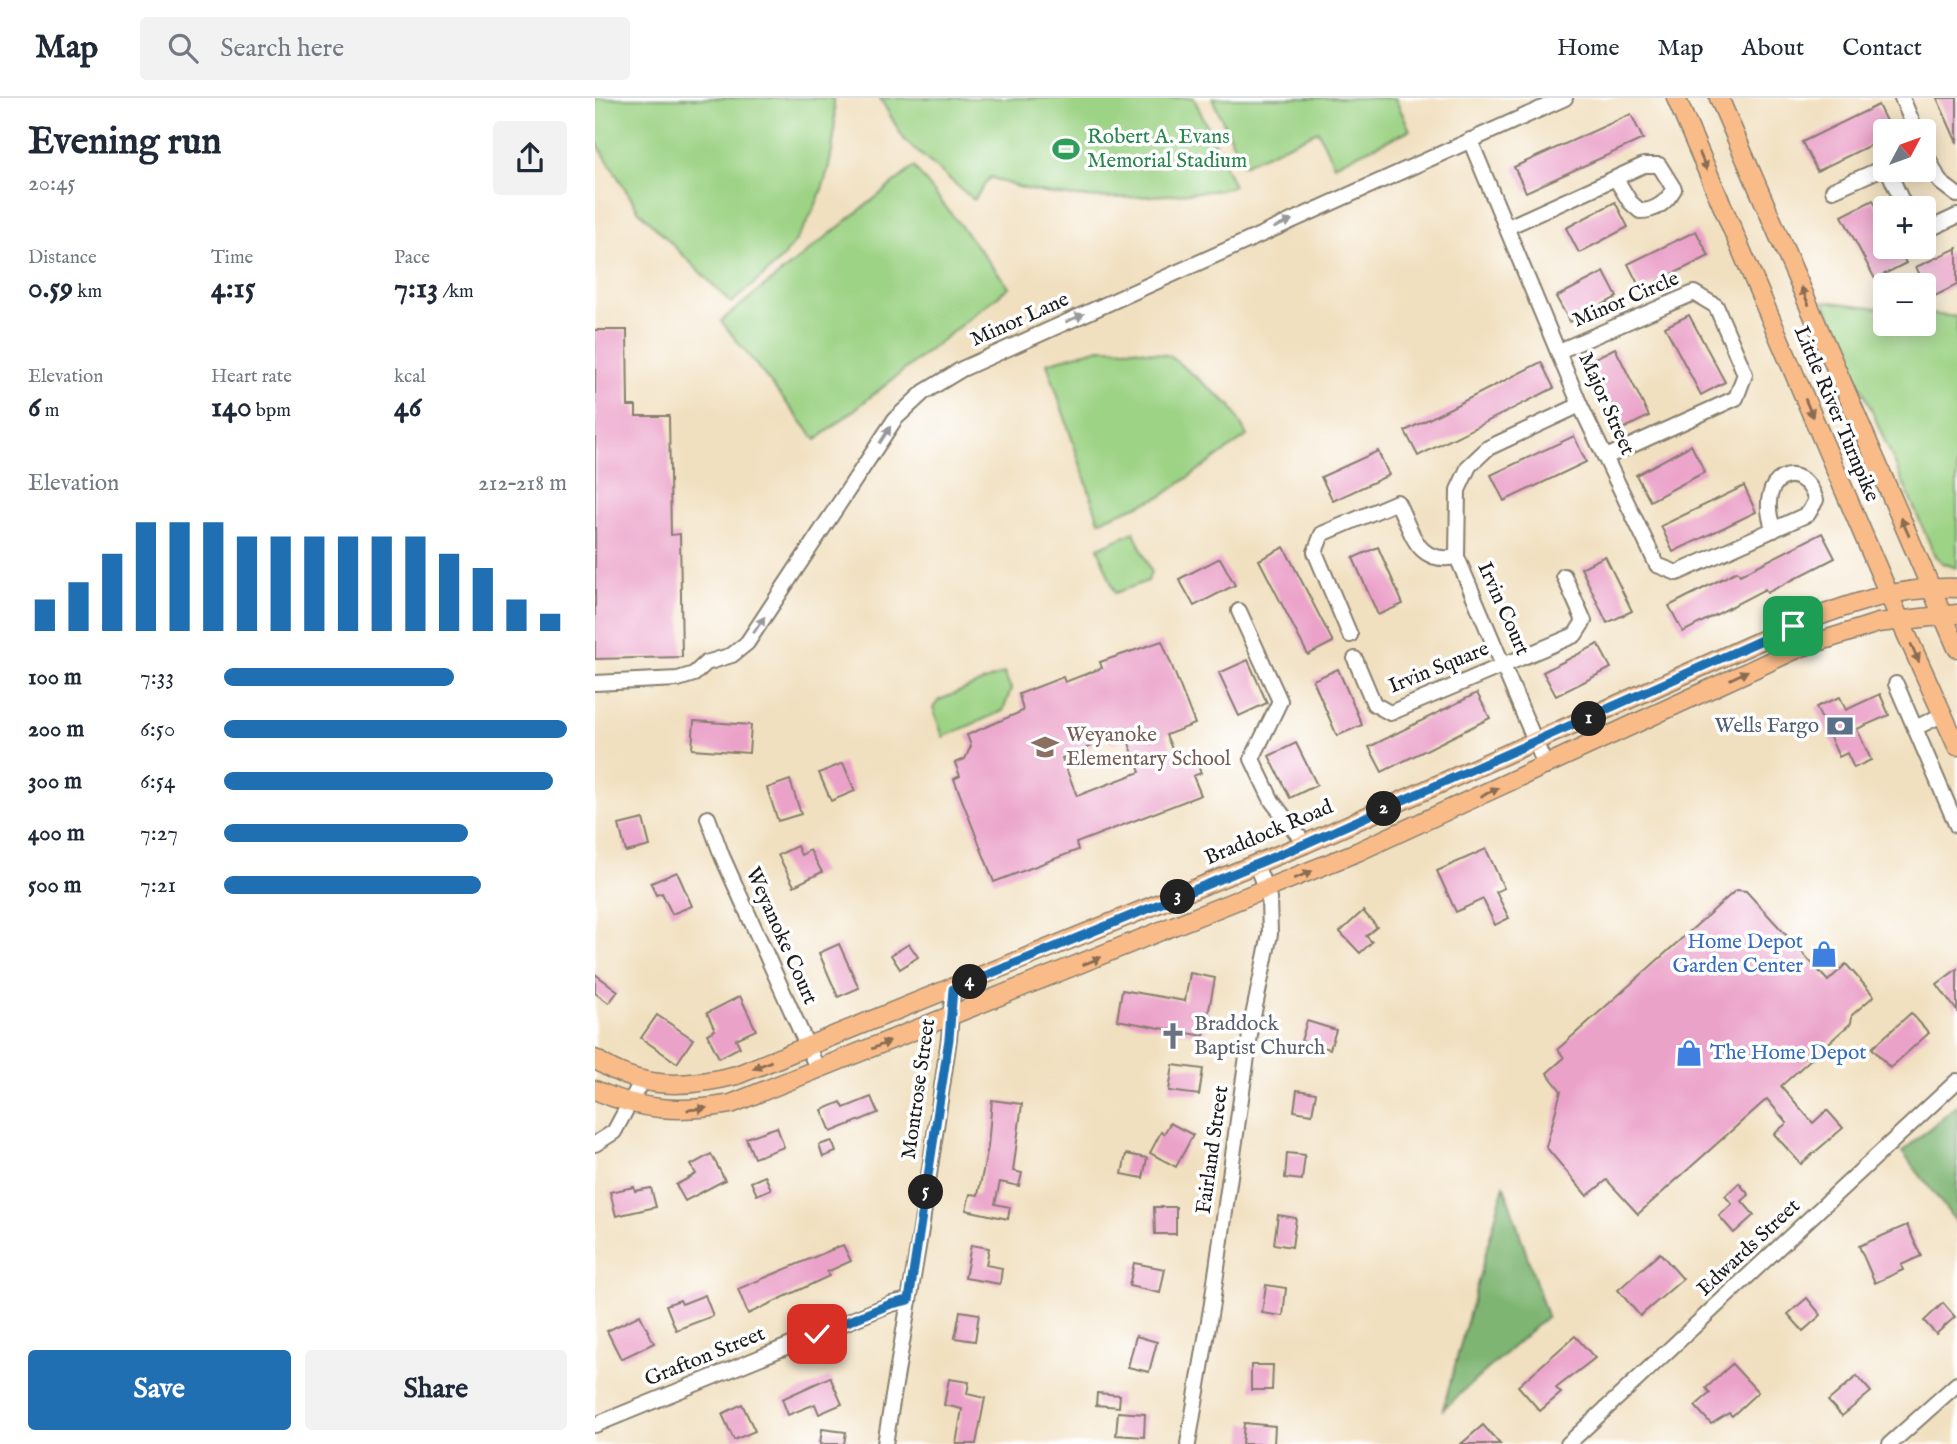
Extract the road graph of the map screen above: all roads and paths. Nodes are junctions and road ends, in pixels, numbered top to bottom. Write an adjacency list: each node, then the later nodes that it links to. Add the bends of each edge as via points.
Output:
1 (1565, 98): 6 (street, Minor Lane)
2 (1676, 98): 23 (main road, Little River Turnpike, one-way to 23)
3 (1719, 98): 22 (main road, Little River Turnpike, one-way to 3)
4 (1902, 98): 5 (street)
5 (1911, 119)
6 (1469, 140): 14 (street, Major Street); 31 (street, Minor Lane, one-way to 6, via 678,680 747,643 895,419 924,392 962,369)
7 (1873, 173): 10 (street)
8 (1936, 174): 11 (street)
9 (1616, 179): 14 (street)
10 (1833, 190)
11 (1957, 195)
12 (1957, 215): 13 (street)
13 (1936, 226)
14 (1508, 228): 15 (street, Major Street)
15 (1559, 351): 16 (street, Major Street); 17 (street, Minor Circle, via 1694,293 1716,306 1745,374 1736,398)
16 (1580, 405): 17 (street, Major Street); 19 (street, Irvin Court, via 1488,448 1469,467 1458,490)
17 (1606, 457): 18 (street, Major Street, via 1657,565 1677,573)
18 (1774, 530)
19 (1457, 557): 27 (street, via 1439,560 1423,553 1397,502 1322,534 1315,552); 30 (street, Irvin Court)
20 (1564, 576): 30 (street, Irvin Square, via 1584,621 1575,635)
21 (1957, 588): 22 (main road, Braddock Road)
22 (1933, 590): 23 (main road, Braddock Road); 25 (main road, Little River Turnpike)
23 (1888, 594): 26 (main road, Little River Turnpike); 35 (main road, Braddock Road, via 1793,626)
24 (1239, 611): 40 (street, via 1280,701 1252,759 1272,801)
25 (1950, 615): 26 (main road); 28 (main road, Little River Turnpike)
26 (1899, 618): 33 (main road, Little River Turnpike, one-way to 33); 37 (main road, one-way to 26, via 1799,648)
27 (1350, 635)
28 (1957, 648)
29 (1355, 659): 30 (street, Irvin Square, via 1374,704 1390,713)
30 (1505, 664): 35 (street, Irvin Court)
31 (595, 682)
32 (1896, 684): 34 (street)
33 (1943, 715): 34 (street); 36 (main road, Little River Turnpike)
34 (1915, 727): 39 (street)
35 (1537, 743): 37 (street, Irvin Court); 40 (main road, Braddock Road)
36 (1957, 746)
37 (1546, 767): 42 (main road, one-way to 37)
38 (708, 818): 45 (street, Weyanoke Court)
39 (1957, 826)
40 (1305, 844): 41 (main road, Braddock Road)
41 (1256, 864): 42 (street, Fairland Street); 43 (main road, Braddock Road)
42 (1266, 890): 44 (main road, one-way to 42); 57 (street, Fairland Street, via 1270,934 1252,1021)
43 (953, 989): 44 (street, Montrose Street); 45 (main road, Braddock Road)
44 (951, 1018): 47 (main road, one-way to 44); 53 (street, Montrose Street)
45 (807, 1045): 47 (street, Weyanoke Court); 49 (main road, Braddock Road, one-way to 49, via 709,1082)
46 (595, 1059): 49 (main road, Braddock Road)
47 (818, 1070): 51 (main road, one-way to 47, via 656,1110 701,1110 731,1104)
48 (1957, 1081): 58 (street, Edwards Street)
49 (641, 1082): 51 (street)
50 (595, 1090): 51 (main road)
51 (629, 1104): 52 (street, via 614,1132)
52 (595, 1144)
53 (909, 1300): 55 (street, Grafton Street); 56 (street, Montrose Street)
54 (1957, 1384): 59 (street)
55 (595, 1425)
56 (885, 1444)
57 (1188, 1444)
58 (1568, 1444)
59 (1890, 1444)

